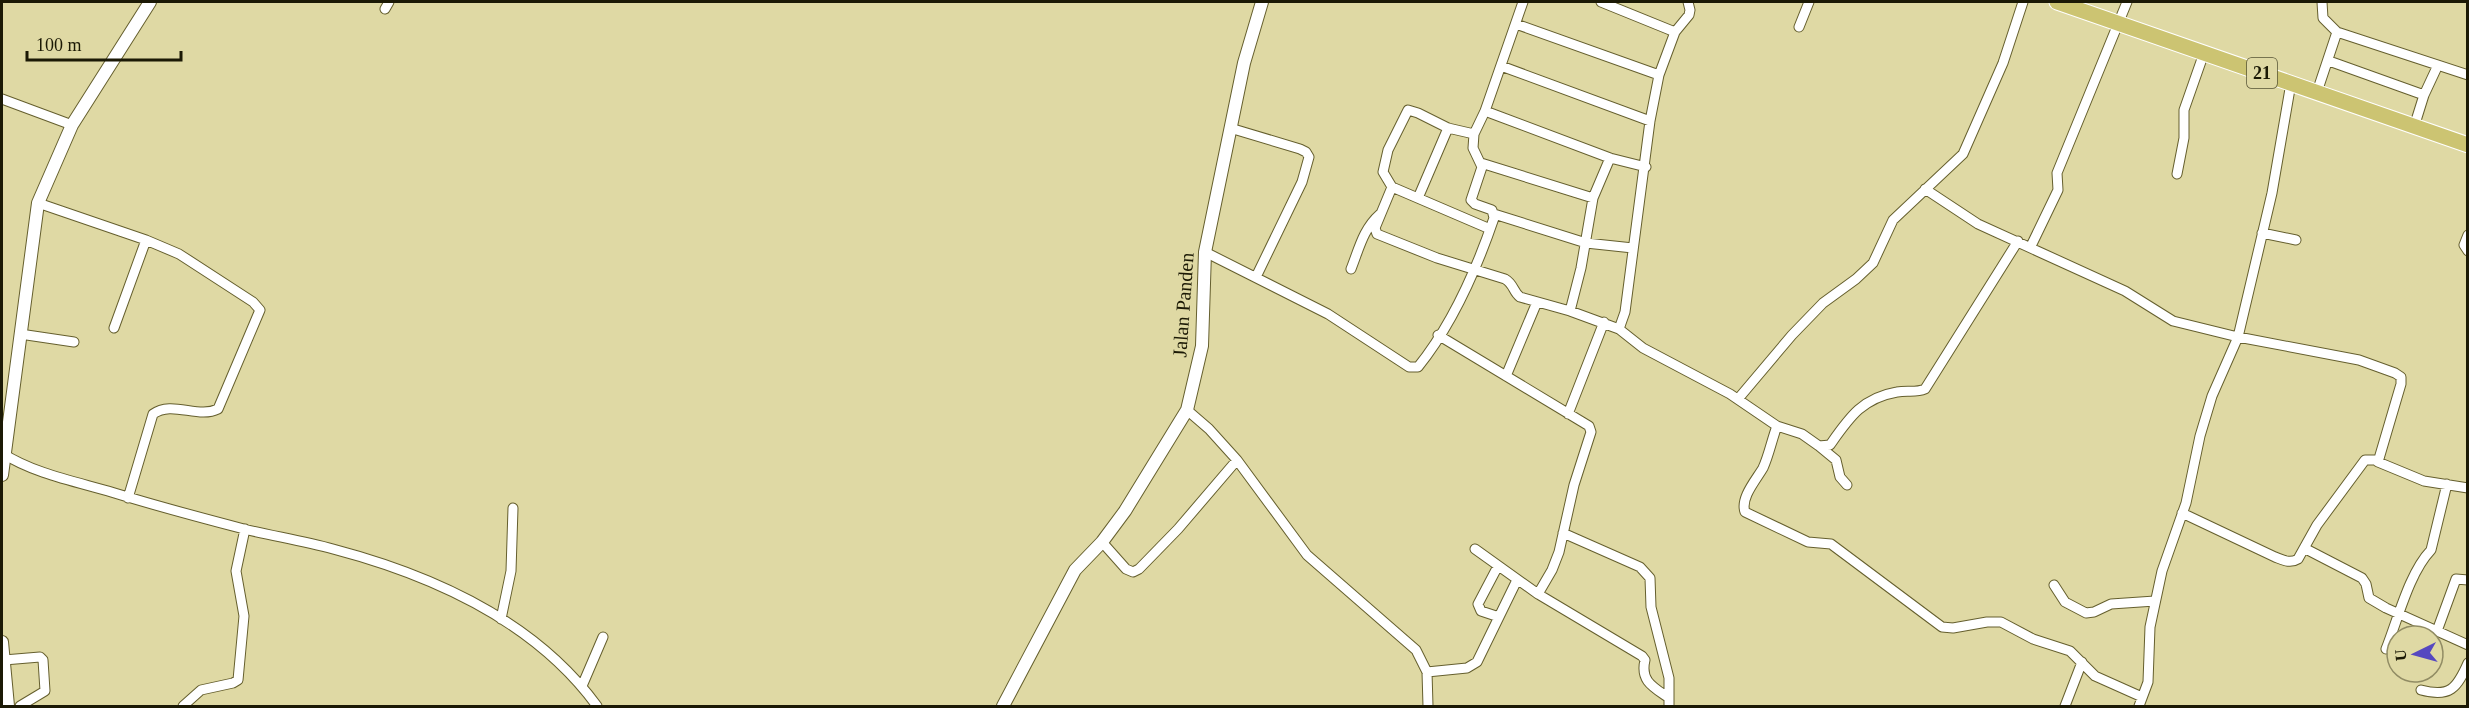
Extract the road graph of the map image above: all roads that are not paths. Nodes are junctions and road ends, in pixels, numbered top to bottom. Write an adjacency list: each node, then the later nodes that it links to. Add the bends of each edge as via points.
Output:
1 (150, 2): 28 (street)
2 (1262, 2): 30 (street, Jalan Panden)
3 (1523, 2): 11 (street)
4 (1601, 2): 14 (street)
5 (1688, 2): 14 (street, via 1689,15)
6 (1809, 2): 13 (street)
7 (2022, 2): 39 (street, via 2003,63 1963,154)
8 (2057, 2): 12 (highway, 21)
9 (2127, 2): 12 (street)
10 (2322, 2): 15 (street, via 2323,18)
11 (1516, 24): 19 (street); 20 (street)
12 (2118, 24): 16 (highway, 21); 52 (street, via 2058,173 2058,190)
13 (1799, 27)
14 (1675, 32): 20 (street)
15 (2337, 32): 17 (street); 18 (street)
16 (2204, 53): 22 (highway, 21); 37 (street, via 2184,110 2184,138)
17 (2329, 61): 23 (street); 24 (street)
18 (2438, 65): 21 (street); 24 (street)
19 (1501, 66): 26 (street); 27 (street)
20 (1659, 75): 27 (street)
21 (2468, 75)
22 (2291, 83): 23 (highway, 21); 46 (street)
23 (2316, 92): 29 (highway, 21)
24 (2424, 95): 29 (street)
25 (2, 99): 28 (street)
26 (1485, 111): 32 (street); 34 (street)
27 (1650, 121): 36 (street)
28 (72, 125): 42 (street)
29 (2414, 127): 33 (highway, 21)
30 (1230, 128): 55 (street, Jalan Panden); 58 (street, via 1304,150 1310,157)
31 (1448, 128): 32 (street); 38 (street, via 1407,110 1383,168); 40 (street)
32 (1474, 134): 35 (street, via 1473,148)
33 (2468, 145)
34 (1610, 158): 36 (street); 41 (street)
35 (1481, 163): 41 (street); 44 (street, via 1472,200)
36 (1646, 167): 53 (street)
37 (2176, 174)
38 (1392, 187): 40 (street); 43 (street)
39 (1925, 189): 50 (street, via 1978,224); 69 (street, via 1888,226 1873,263 1823,303)
40 (1418, 198): 45 (street)
41 (1593, 198): 51 (street)
42 (38, 203): 48 (street); 64 (street)
43 (1382, 212): 56 (street, via 1366,230); 57 (street, via 1377,234)
44 (1494, 214): 45 (street); 51 (street)
45 (1490, 229): 57 (street)
46 (2262, 233): 49 (street); 66 (street)
47 (2468, 235): 54 (street, via 2464,246)
48 (146, 240): 62 (street); 81 (street, via 179,254 253,302 260,312 218,409 165,409 153,414)
49 (2296, 240)
50 (2018, 241): 52 (street); 73 (street, via 1924,389 1876,398 1854,412 1830,445)
51 (1586, 243): 53 (street); 60 (street)
52 (2031, 246): 66 (street, via 2125,291 2174,321)
53 (1633, 248): 63 (street, via 1625,312)
54 (2468, 251)
55 (1205, 252): 58 (street); 70 (street, Jalan Panden, via 1202,346)
56 (1351, 270)
57 (1475, 270): 59 (street, via 1509,281 1516,294); 65 (street)
58 (1256, 277): 65 (street, via 1328,314 1413,368 1420,365)
59 (1537, 302): 60 (street); 68 (street)
60 (1570, 311): 61 (street)
61 (1604, 322): 63 (street); 71 (street)
62 (114, 328)
63 (1619, 329): 69 (street, via 1643,348)
64 (20, 334): 67 (street); 74 (street)
65 (1438, 335): 68 (street)
66 (2238, 337): 76 (street, via 2359,360 2400,375 2401,384); 83 (street, via 2211,396)
67 (74, 342)
68 (1506, 376): 71 (street)
69 (1738, 399): 72 (street)
70 (1187, 410): 75 (street); 86 (street, Jalan Panden)
71 (1568, 414): 85 (street, via 1589,426 1591,432)
72 (1777, 426): 73 (street, via 1802,434); 106 (street, via 1743,507 1745,512 1808,542 1831,544 1942,627 2001,622 2032,639 2070,651)
73 (1819, 446): 79 (street, via 1836,460 1840,477)
74 (3, 454): 77 (street); 81 (street, via 33,468)
75 (1237, 460): 86 (street, via 1139,569 1126,569); 108 (street, via 1302,550 1410,644)
76 (2378, 460): 78 (street, via 2424,481); 87 (street, via 2365,460)
77 (2, 475)
78 (2447, 484): 80 (street); 95 (street, via 2431,550 2417,570)
79 (1847, 485)
80 (2468, 488)
81 (128, 498): 84 (street)
82 (513, 508): 97 (street, via 512,571)
83 (2182, 513): 87 (street, via 2285,561 2298,559); 94 (street)
84 (245, 529): 97 (street, via 334,549 435,582); 115 (street, via 236,571 244,616 238,680 201,690)
85 (1563, 533): 93 (street, via 1552,570); 111 (street, via 1648,573 1653,617 1669,678)
86 (1102, 542): 117 (street, Jalan Panden, via 1075,570 1061,593)
87 (2304, 548): 95 (street, via 2362,578 2369,598)
88 (1475, 549): 89 (street)
89 (1498, 566): 90 (street); 96 (street, via 1478,604 1481,611)
90 (1517, 580): 93 (street); 96 (street)
91 (2468, 580): 100 (street, via 2456,579)
92 (2054, 585): 94 (street, via 2065,602 2086,613 2111,604)
93 (1538, 594): 111 (street, via 1642,656 1644,678)
94 (2155, 601): 112 (street, via 2148,677)
95 (2399, 614): 98 (street); 99 (street)
96 (1499, 617): 108 (street, via 1473,665)
97 (501, 619): 109 (street, via 537,644)
98 (2395, 624)
99 (2421, 624)
100 (2440, 624)
101 (2445, 635): 104 (street)
102 (603, 637): 109 (street)
103 (2, 642): 105 (street)
104 (2468, 645)
105 (4, 660): 113 (street); 114 (street, via 43,660 45,691)
106 (2082, 662): 112 (street, via 2095,676); 119 (street)
107 (2468, 663): 110 (street, via 2453,689)
108 (1427, 672): 118 (street)
109 (582, 686): 116 (street)
110 (2421, 690)
111 (1669, 702)
112 (2141, 702)
113 (8, 706)
114 (20, 706)
115 (183, 706)
116 (597, 706)
117 (1003, 706)
118 (1428, 706)
119 (2065, 706)

